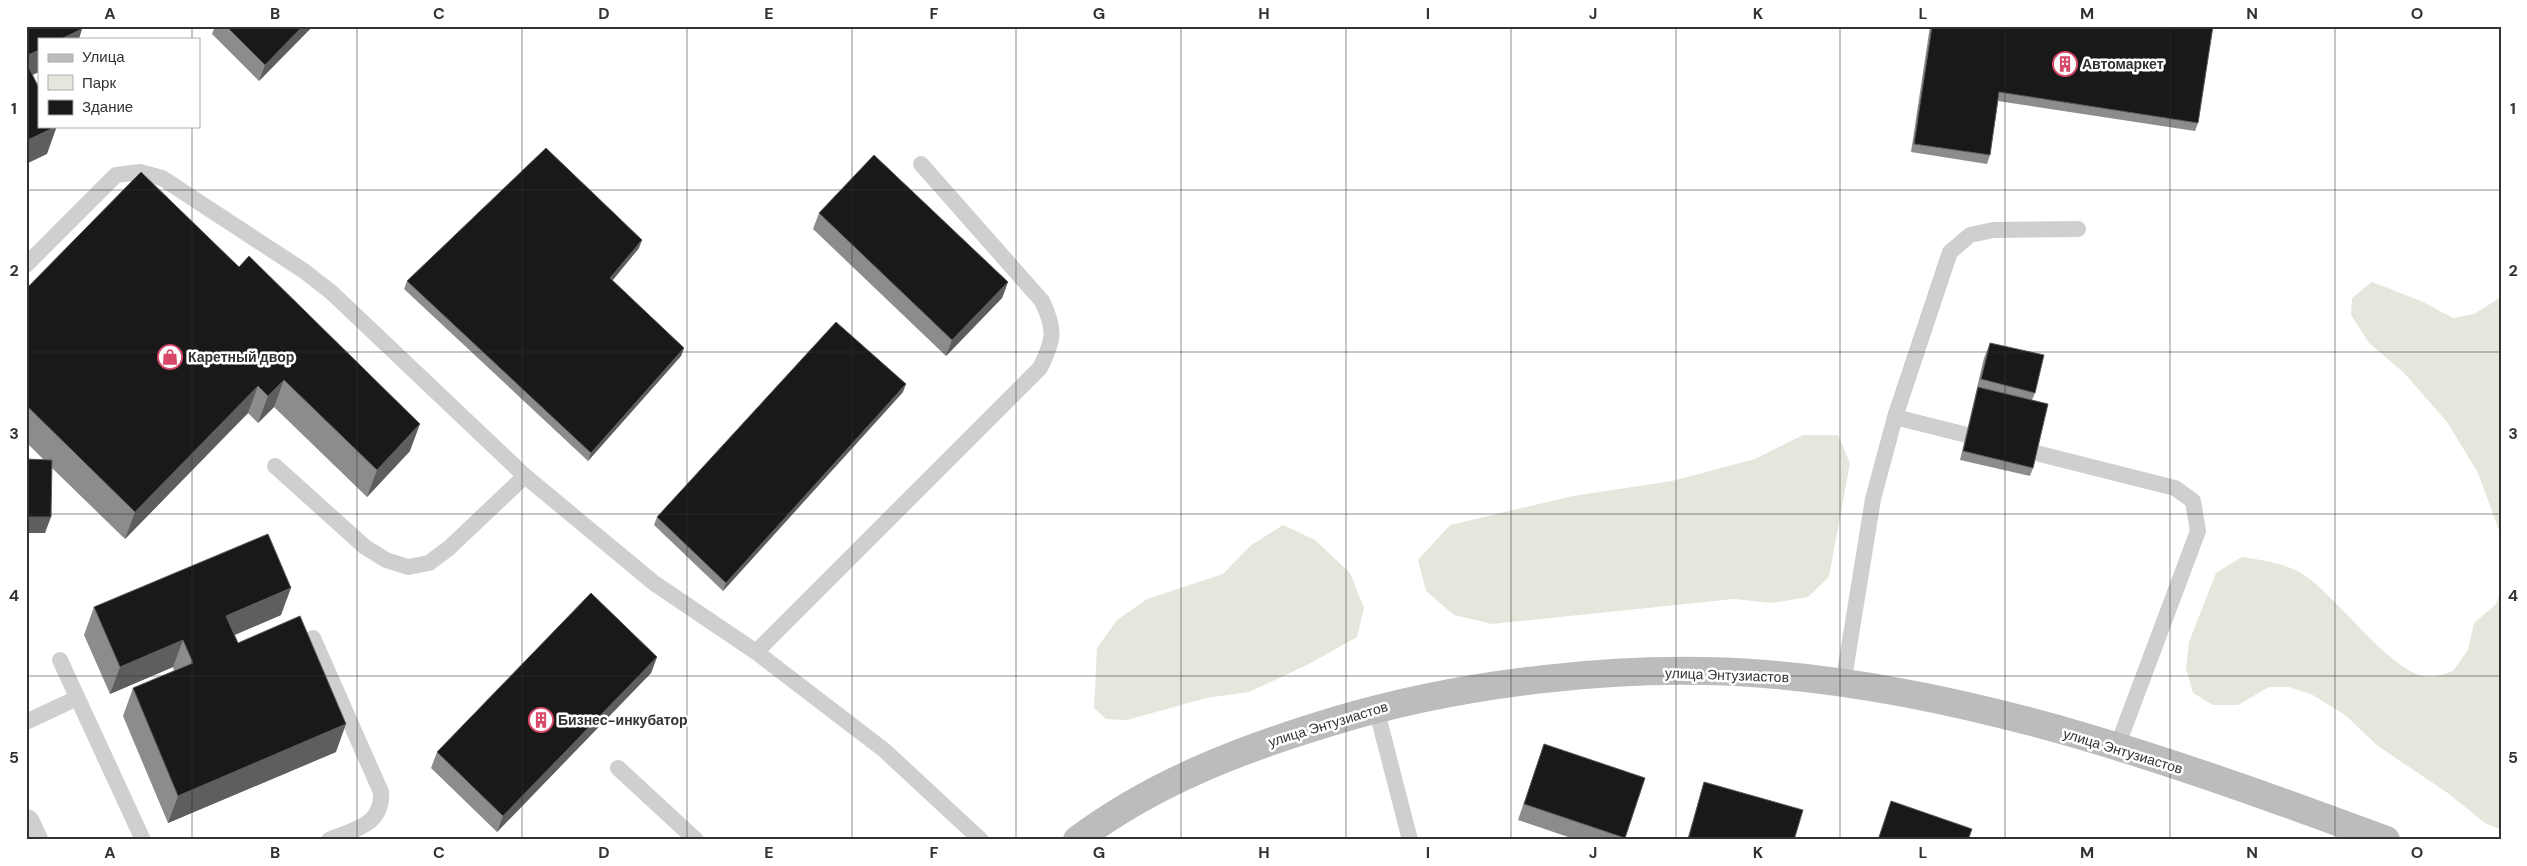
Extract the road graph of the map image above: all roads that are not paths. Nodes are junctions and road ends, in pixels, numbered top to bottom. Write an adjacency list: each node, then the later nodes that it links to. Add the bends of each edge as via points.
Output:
1 (921, 164): 8 (lane, via 1042,301 1052,321 1052,344 1040,368)
2 (2078, 229): 4 (lane, via 1993,230 1970,235 1950,252)
3 (26, 265): 6 (lane, via 116,175 140,172 162,178 331,292)
4 (1895, 417): 10 (lane, via 1873,499); 14 (lane, via 2175,488 2193,501 2198,531)
5 (275, 466): 6 (lane, via 365,547 386,560 408,567 429,563 450,548)
6 (525, 476): 8 (lane, via 654,583)
7 (313, 638): 19 (lane, via 381,792 382,805 370,822)
8 (756, 652): 21 (lane, via 884,750)
9 (60, 660): 11 (lane)
10 (1843, 684): 12 (street, улица Энтузиастов, via 1766,674 1685,671 1602,675 1453,692); 14 (street, улица Энтузиастов, via 1986,711)
11 (77, 698): 13 (lane); 18 (lane)
12 (1376, 708): 22 (street, улица Энтузиастов, via 1289,734 1164,785 1103,821); 23 (lane)
13 (26, 722)
14 (2117, 747): 24 (street, улица Энтузиастов)
15 (618, 768): 20 (lane)
16 (26, 823): 17 (street)
17 (34, 840)
18 (143, 840)
19 (330, 840)
20 (696, 840)
21 (981, 840)
22 (1078, 840)
23 (1410, 840)
24 (2386, 840)

